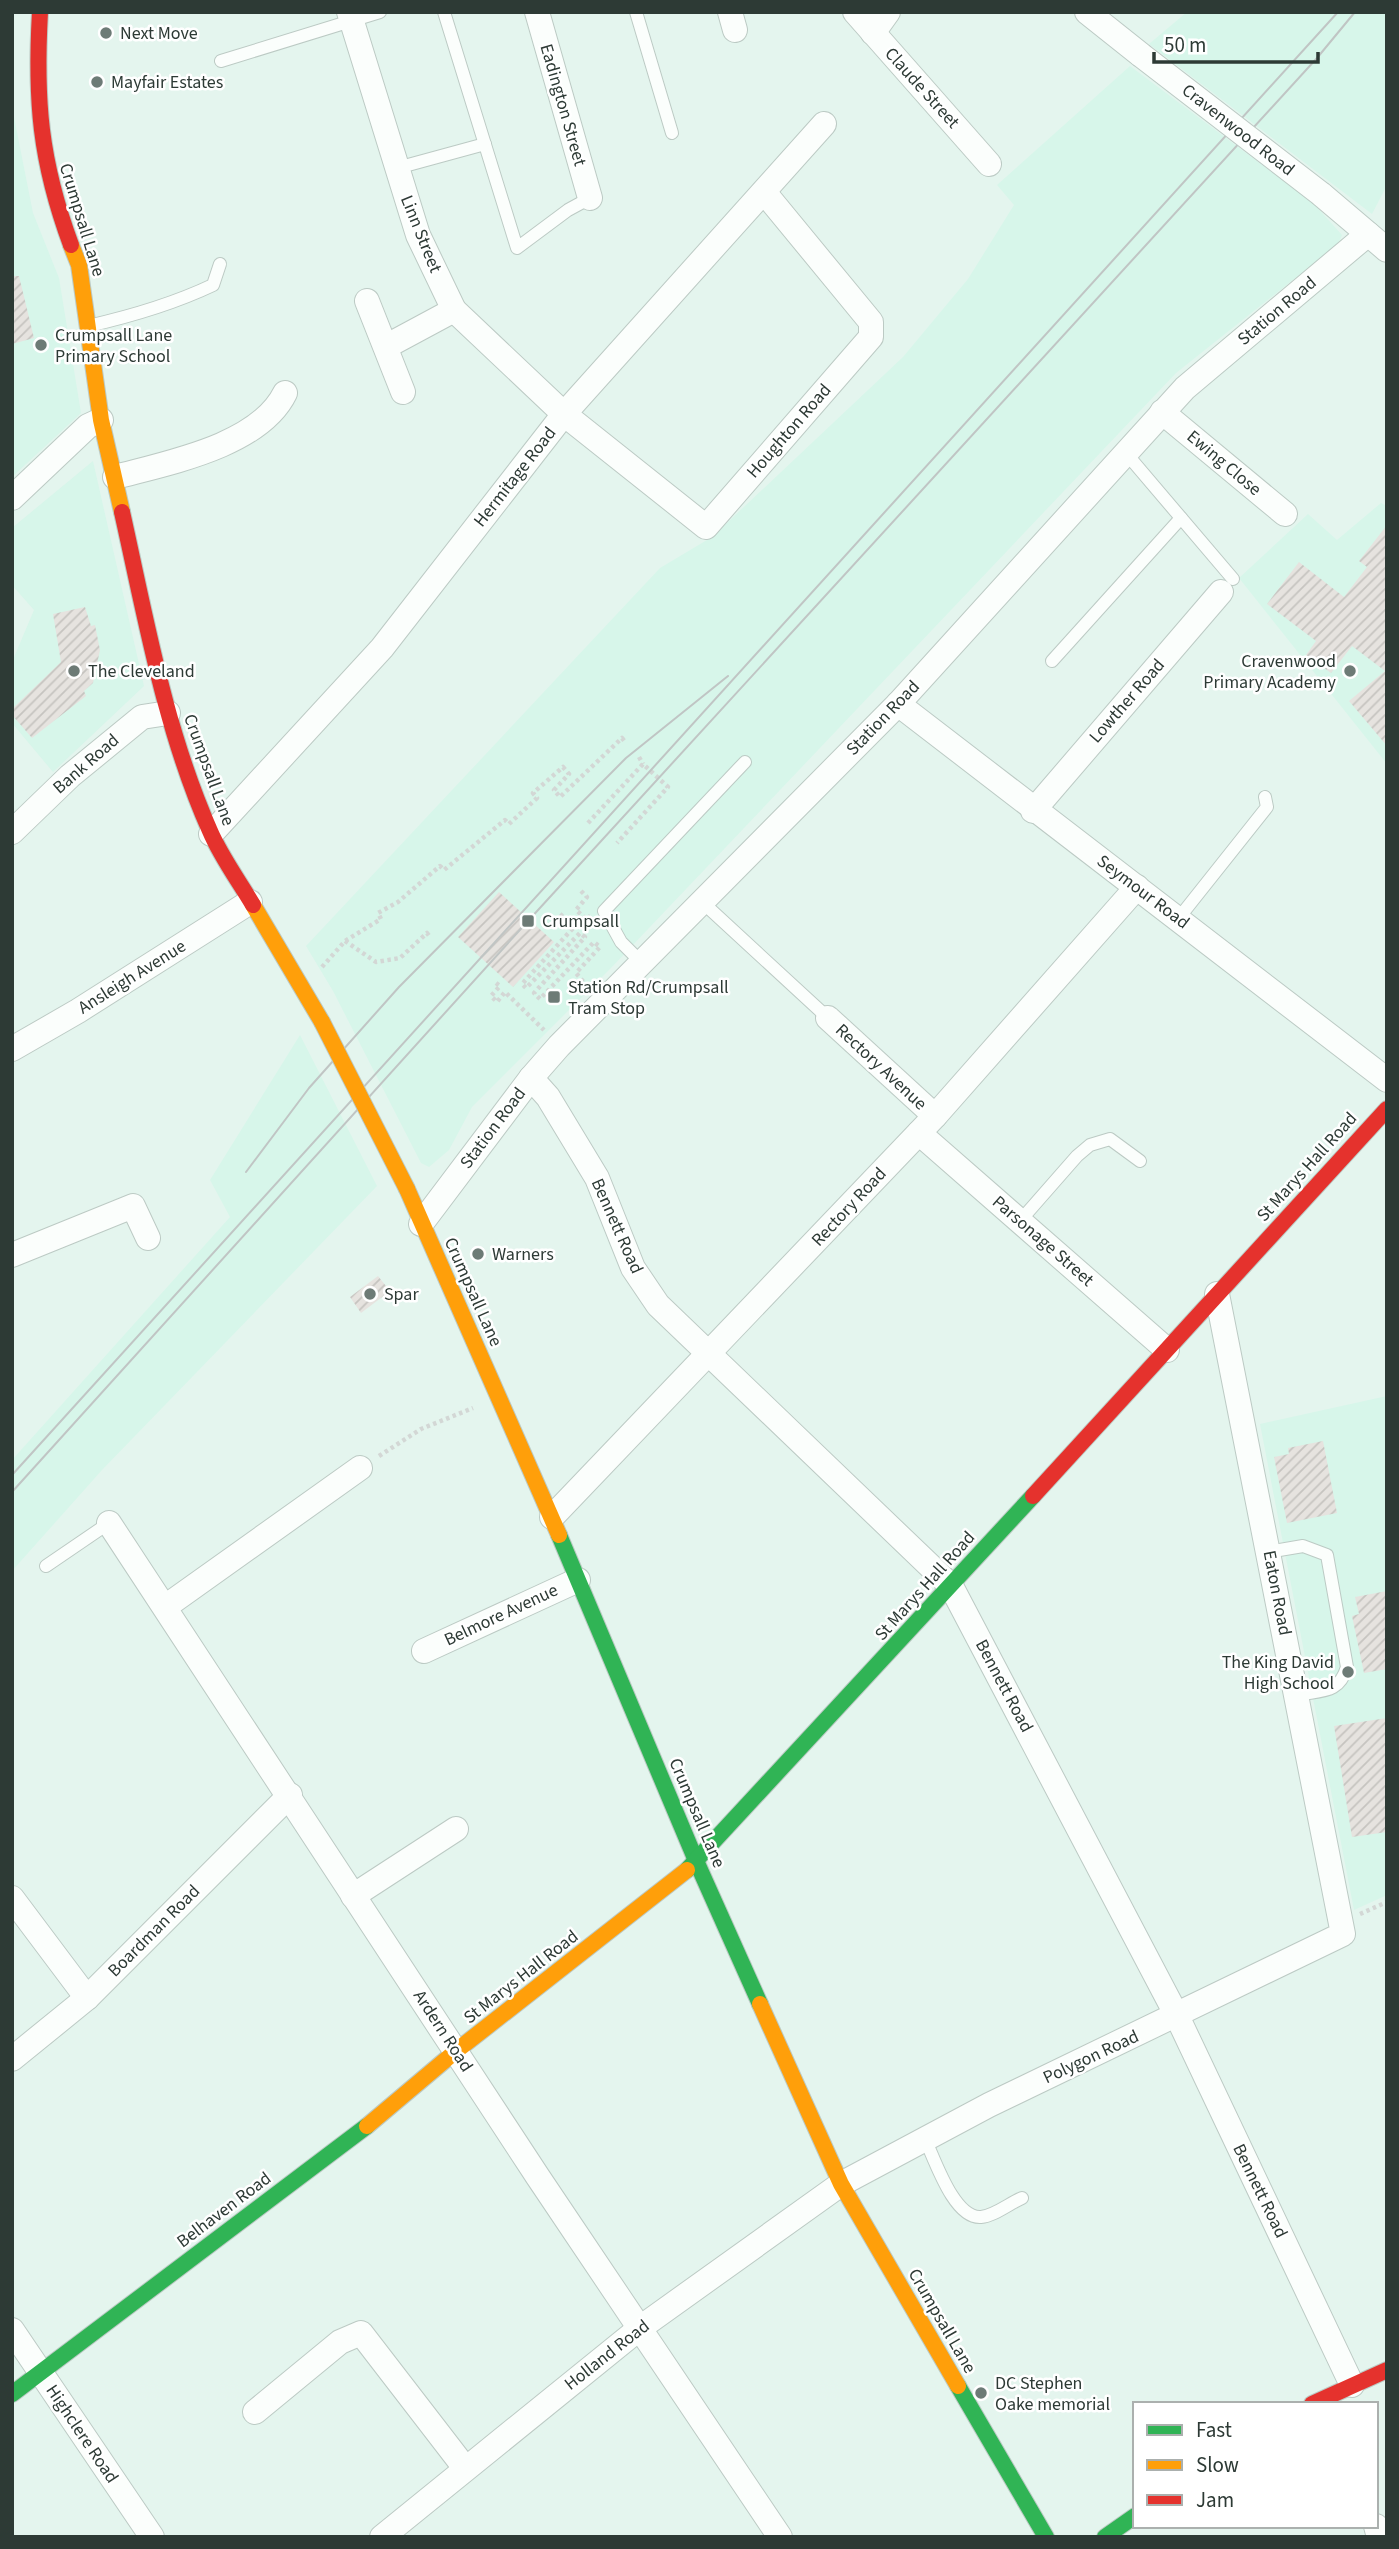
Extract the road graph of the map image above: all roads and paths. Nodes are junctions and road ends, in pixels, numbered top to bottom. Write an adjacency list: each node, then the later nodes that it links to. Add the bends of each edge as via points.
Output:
1 (40, 12): 24 (main road, Crumpsall Lane, via 36,80 43,154 79,265)
2 (380, 12): 9 (lane)
3 (444, 12): 14 (lane)
4 (537, 12): 18 (street, Eadington Street)
5 (636, 12): 13 (lane)
6 (855, 12): 10 (street, Claude Street)
7 (888, 12): 10 (street)
8 (1087, 12): 19 (street, Cravenwood Road, bridge)
9 (350, 16): 11 (lane); 16 (street, Linn Street)
10 (873, 33): 15 (street, Claude Street)
11 (221, 61)
12 (824, 124): 17 (street, Hermitage Road)
13 (672, 132)
14 (485, 144): 16 (lane); 18 (lane, via 517,248)
15 (989, 164)
16 (397, 168): 23 (street, Linn Street, via 418,235)
17 (764, 192): 29 (street, Hermitage Road); 29 (street, Houghton Road, via 871,322 872,338 706,527)
18 (590, 198)
19 (1368, 234): 20 (street, Cravenwood Road); 28 (street, Station Road)
20 (1387, 250)
21 (220, 264): 24 (lane, via 218,278 206,288 139,314)
22 (367, 302): 25 (street)
23 (454, 310): 25 (street); 29 (street, Linn Street)
24 (88, 326): 30 (main road, Crumpsall Lane)
25 (387, 346): 26 (street)
26 (403, 392)
27 (285, 393): 32 (street, via 273,412 218,446)
28 (1162, 412): 31 (street, Station Road); 34 (street, Ewing Close)
29 (564, 414): 48 (street, Hermitage Road, via 382,648)
30 (102, 420): 32 (main road, Crumpsall Lane); 33 (street, via 88,426)
31 (1125, 453): 35 (lane); 38 (street, Station Road)
32 (115, 477): 39 (main road, Crumpsall Lane)
33 (12, 498)
34 (1285, 514)
35 (1181, 518): 36 (lane); 37 (lane)
36 (1227, 586): 45 (street, Lowther Road)
37 (1052, 661)
38 (898, 704): 45 (street, Seymour Road); 52 (street, Station Road)
39 (168, 713): 47 (street, Bank Road, via 142,717 69,776); 48 (main road, Crumpsall Lane)
40 (626, 743): 58 (path, via 622,738 560,797 554,790 569,774 563,767 533,793 537,798 509,824 505,820 444,870 440,866 378,913 381,919)
41 (639, 757): 43 (path)
42 (745, 762): 59 (lane, via 604,911 621,942)
43 (643, 764): 46 (path); 49 (path, via 668,787)
44 (1265, 797): 56 (lane, via 1267,807)
45 (1033, 811): 50 (street, Seymour Road)
46 (588, 823)
47 (12, 832)
48 (211, 834): 53 (main road, Crumpsall Lane)
49 (618, 843)
50 (1137, 887): 56 (street, Seymour Road); 69 (street, Rectory Road)
51 (580, 891): 55 (path, via 587,897 576,910)
52 (700, 900): 59 (street, Station Road); 63 (lane)
53 (250, 902): 61 (main road, Crumpsall Lane); 65 (street, Ansleigh Avenue)
54 (560, 914): 62 (path, via 574,927 522,984 526,988 580,933 585,937 534,993 540,999 594,942 600,947 576,973)
55 (585, 918)
56 (1178, 919): 67 (street, Seymour Road)
57 (430, 937): 58 (path, via 426,933 400,958 376,962)
58 (345, 940): 61 (path)
59 (640, 961): 62 (street, Station Road)
60 (496, 984): 64 (path, via 500,986 491,996 497,1002 505,992)
61 (301, 986): 72 (main road, Crumpsall Lane, bridge)
62 (604, 999): 64 (street, Station Road)
63 (828, 1018): 69 (street, Rectory Avenue)
64 (559, 1046): 66 (street, Station Road)
65 (12, 1049)
66 (531, 1078): 72 (street, Station Road); 77 (street, Bennett Road, via 548,1097 597,1178 632,1268 658,1305)
67 (1387, 1080)
68 (1387, 1109): 75 (main road, St Marys Hall Road)
69 (927, 1125): 71 (street, Parsonage Street); 77 (street, Rectory Road)
70 (1140, 1161): 71 (lane, via 1111,1139 1100,1140 1077,1156)
71 (1020, 1220): 76 (street, Parsonage Street)
72 (421, 1224): 78 (main road, Crumpsall Lane)
73 (148, 1238): 74 (street, via 134,1206)
74 (12, 1255)
75 (1217, 1294): 76 (main road, St Marys Hall Road); 82 (street, Eaton Road)
76 (1167, 1350): 85 (main road, St Marys Hall Road)
77 (708, 1357): 80 (street, Rectory Road); 85 (street, Bennett Road)
78 (498, 1397): 79 (path, via 421,1429); 80 (main road, Crumpsall Lane)
79 (360, 1468): 86 (street)
80 (552, 1517): 84 (main road, Crumpsall Lane)
81 (109, 1523): 83 (lane); 86 (street, Ardern Road)
82 (1268, 1552): 88 (street, Eaton Road); 88 (lane, via 1303,1546 1327,1555 1347,1667 1337,1687)
83 (46, 1566)
84 (578, 1580): 87 (street, Belmore Avenue); 91 (main road, Crumpsall Lane)
85 (951, 1586): 91 (main road, St Marys Hall Road); 96 (street, Bennett Road)
86 (165, 1607): 89 (street, Ardern Road)
87 (424, 1651)
88 (1297, 1695): 94 (street, Eaton Road)
89 (290, 1796): 92 (street, Ardern Road); 95 (street, Boardman Road)
90 (456, 1829): 92 (street)
91 (697, 1863): 97 (main road, St Marys Hall Road); 100 (main road, Crumpsall Lane)
92 (353, 1896): 97 (street, Ardern Road)
93 (12, 1898): 95 (street)
94 (1343, 1934): 96 (street, Polygon Road)
95 (87, 1998): 98 (street, Boardman Road)
96 (1177, 2017): 99 (street, Polygon Road); 106 (street, Bennett Road)
97 (456, 2051): 102 (street, Ardern Road); 105 (main road, Belhaven Road, via 351,2140)
98 (12, 2059)
99 (925, 2139): 100 (street, Polygon Road); 101 (lane, via 955,2202 970,2216 983,2217)
100 (841, 2185): 102 (street, Holland Road); 115 (main road, Crumpsall Lane)
101 (1021, 2198)
102 (640, 2328): 110 (street, Holland Road); 114 (street, Ardern Road)
103 (12, 2330): 105 (street, Highclere Road)
104 (1387, 2370): 106 (main road)
105 (39, 2372): 107 (main road, Belhaven Road); 112 (street, Highclere Road)
106 (1352, 2385): 108 (main road)
107 (12, 2394)
108 (1322, 2401)
109 (255, 2412): 110 (street, via 340,2342 361,2333)
110 (465, 2468): 113 (street, Holland Road)
111 (1133, 2517): 116 (main road)
112 (152, 2537)
113 (382, 2537)
114 (780, 2537)
115 (1046, 2537)
116 (1105, 2537)

